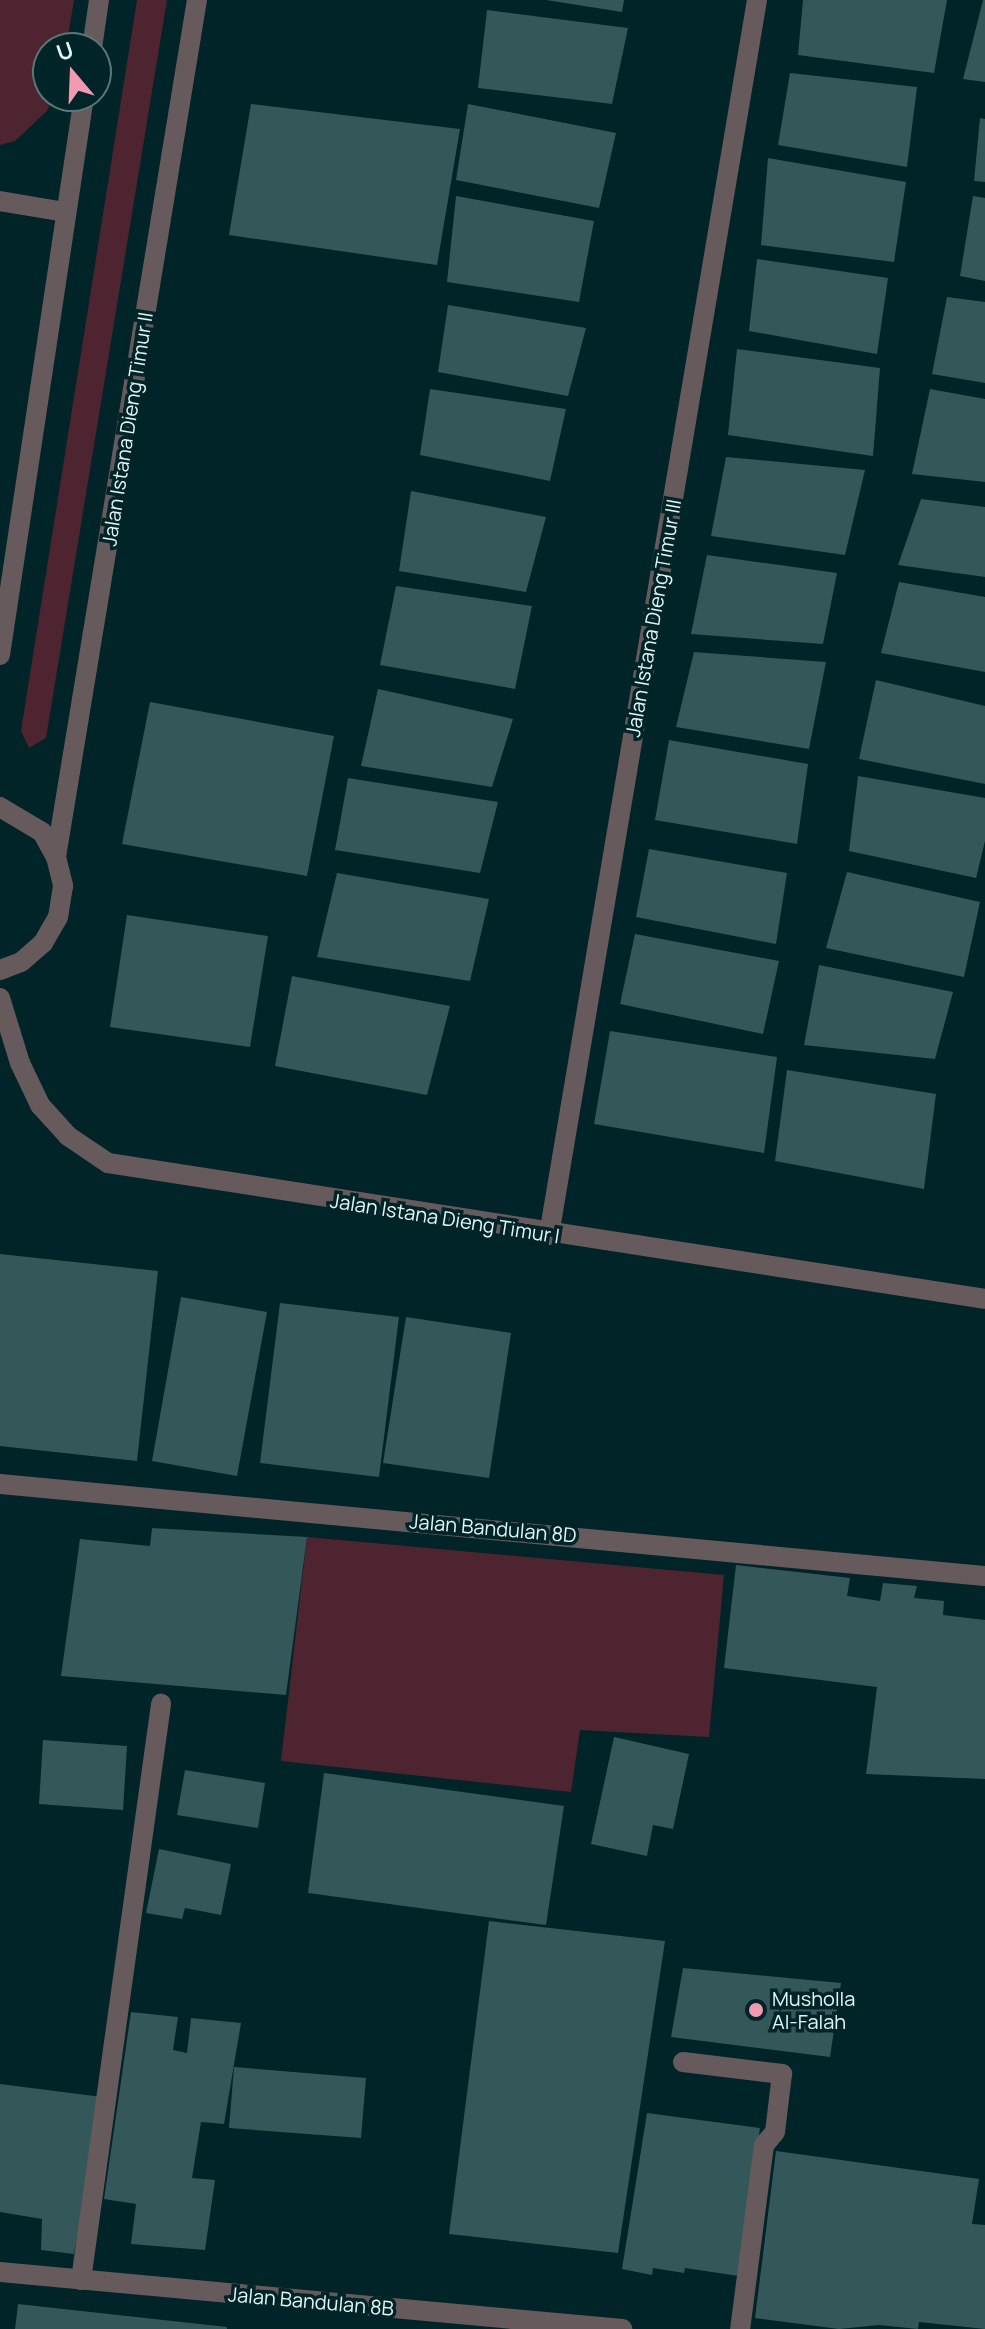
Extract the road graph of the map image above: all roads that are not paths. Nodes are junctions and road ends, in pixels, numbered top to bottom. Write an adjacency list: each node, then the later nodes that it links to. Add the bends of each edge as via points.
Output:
1 (99, 0): 4 (street)
2 (197, 0): 10 (street, Jalan Istana Dieng Timur II)
3 (757, 0): 13 (street, Jalan Istana Dieng Timur III)
4 (94, 32)
5 (81, 112): 7 (street)
6 (0, 201): 7 (street)
7 (65, 212): 8 (street)
8 (0, 655)
9 (0, 807): 10 (street, via 42,832)
10 (56, 857): 11 (street, via 63,886 58,917 43,943 21,962)
11 (0, 970)
12 (0, 998): 13 (street, Jalan Istana Dieng Timur I, via 20,1063 40,1105 68,1136 108,1163)
13 (549, 1235): 14 (street, Jalan Istana Dieng Timur I)
14 (985, 1299)
15 (0, 1484): 16 (street, Jalan Bandulan 8D)
16 (985, 1576)
17 (161, 1704): 20 (street)
18 (683, 2062): 22 (street, via 782,2074 775,2132 764,2145)
19 (0, 2272): 20 (street, Jalan Bandulan 8B)
20 (81, 2280): 21 (street, Jalan Bandulan 8B)
21 (622, 2329)
22 (740, 2329)

